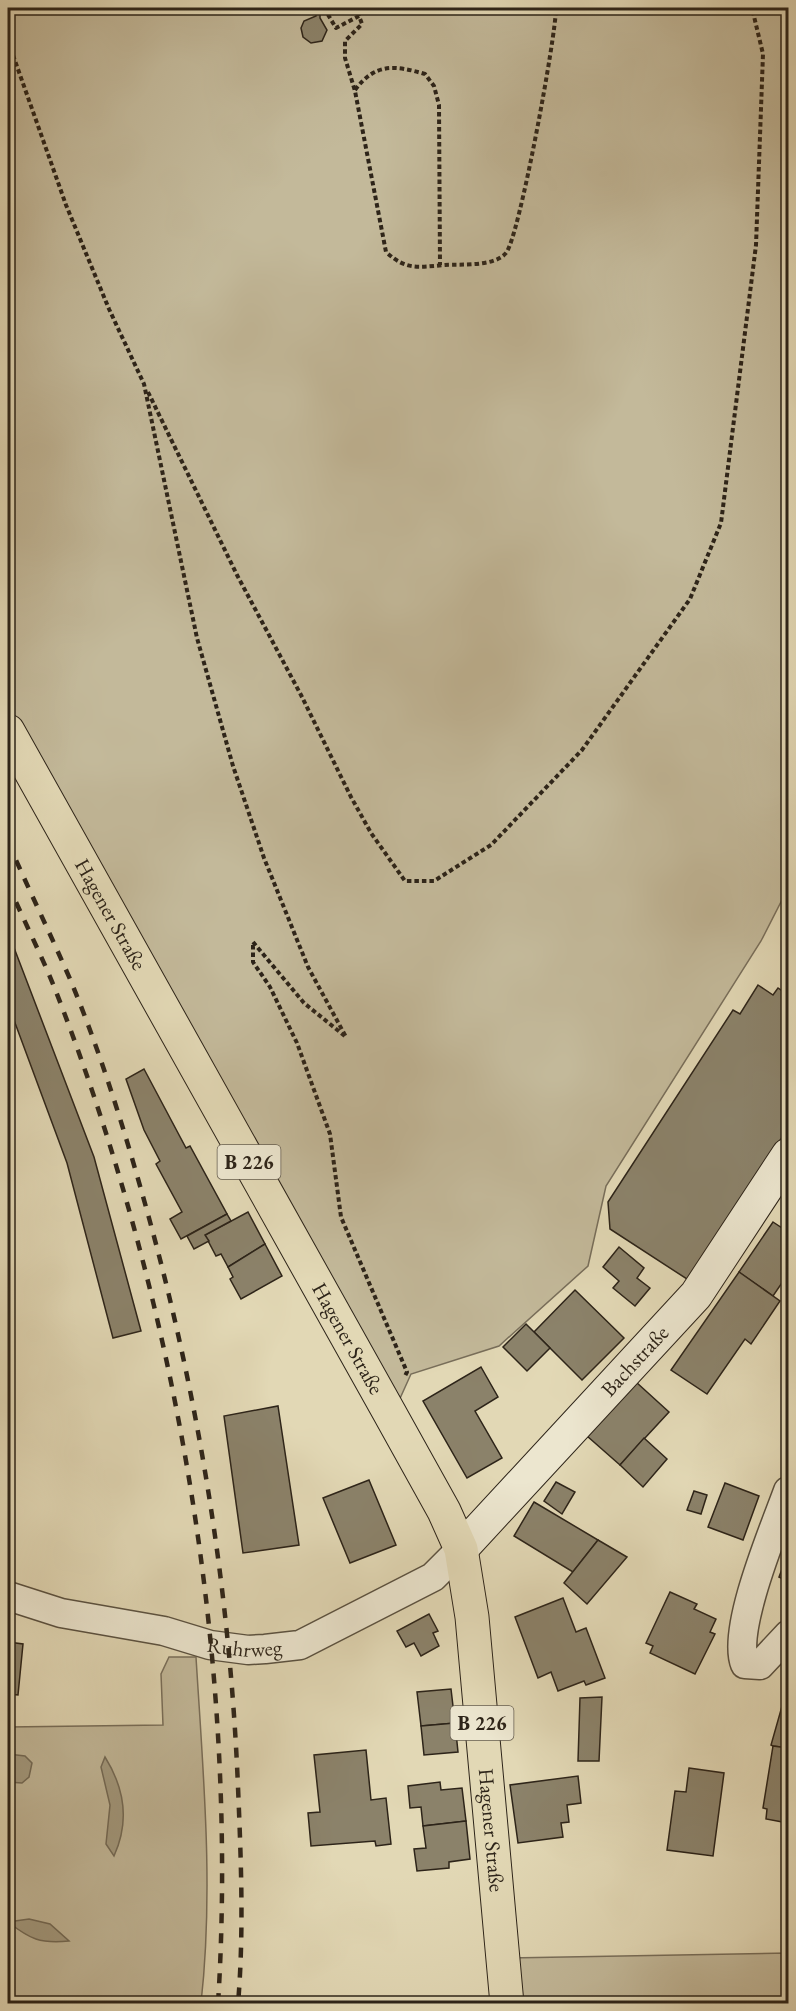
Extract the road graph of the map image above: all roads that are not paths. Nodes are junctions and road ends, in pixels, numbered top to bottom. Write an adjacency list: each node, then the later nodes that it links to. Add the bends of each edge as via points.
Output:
1 (8, 731): 4 (main road, Hagener Straße / B 226, via 444,1511)
2 (789, 1155): 4 (street, Bachstraße, via 696,1295)
3 (789, 1491): 6 (street, via 760,1567 746,1622 742,1656 745,1664 760,1665)
4 (461, 1549): 5 (street, Ruhrweg, via 433,1577 300,1645 266,1649 210,1645 164,1631 61,1613); 7 (main road, Hagener Straße / B 226, via 473,1629)
5 (8, 1596)
6 (789, 1635)
7 (507, 2004)

